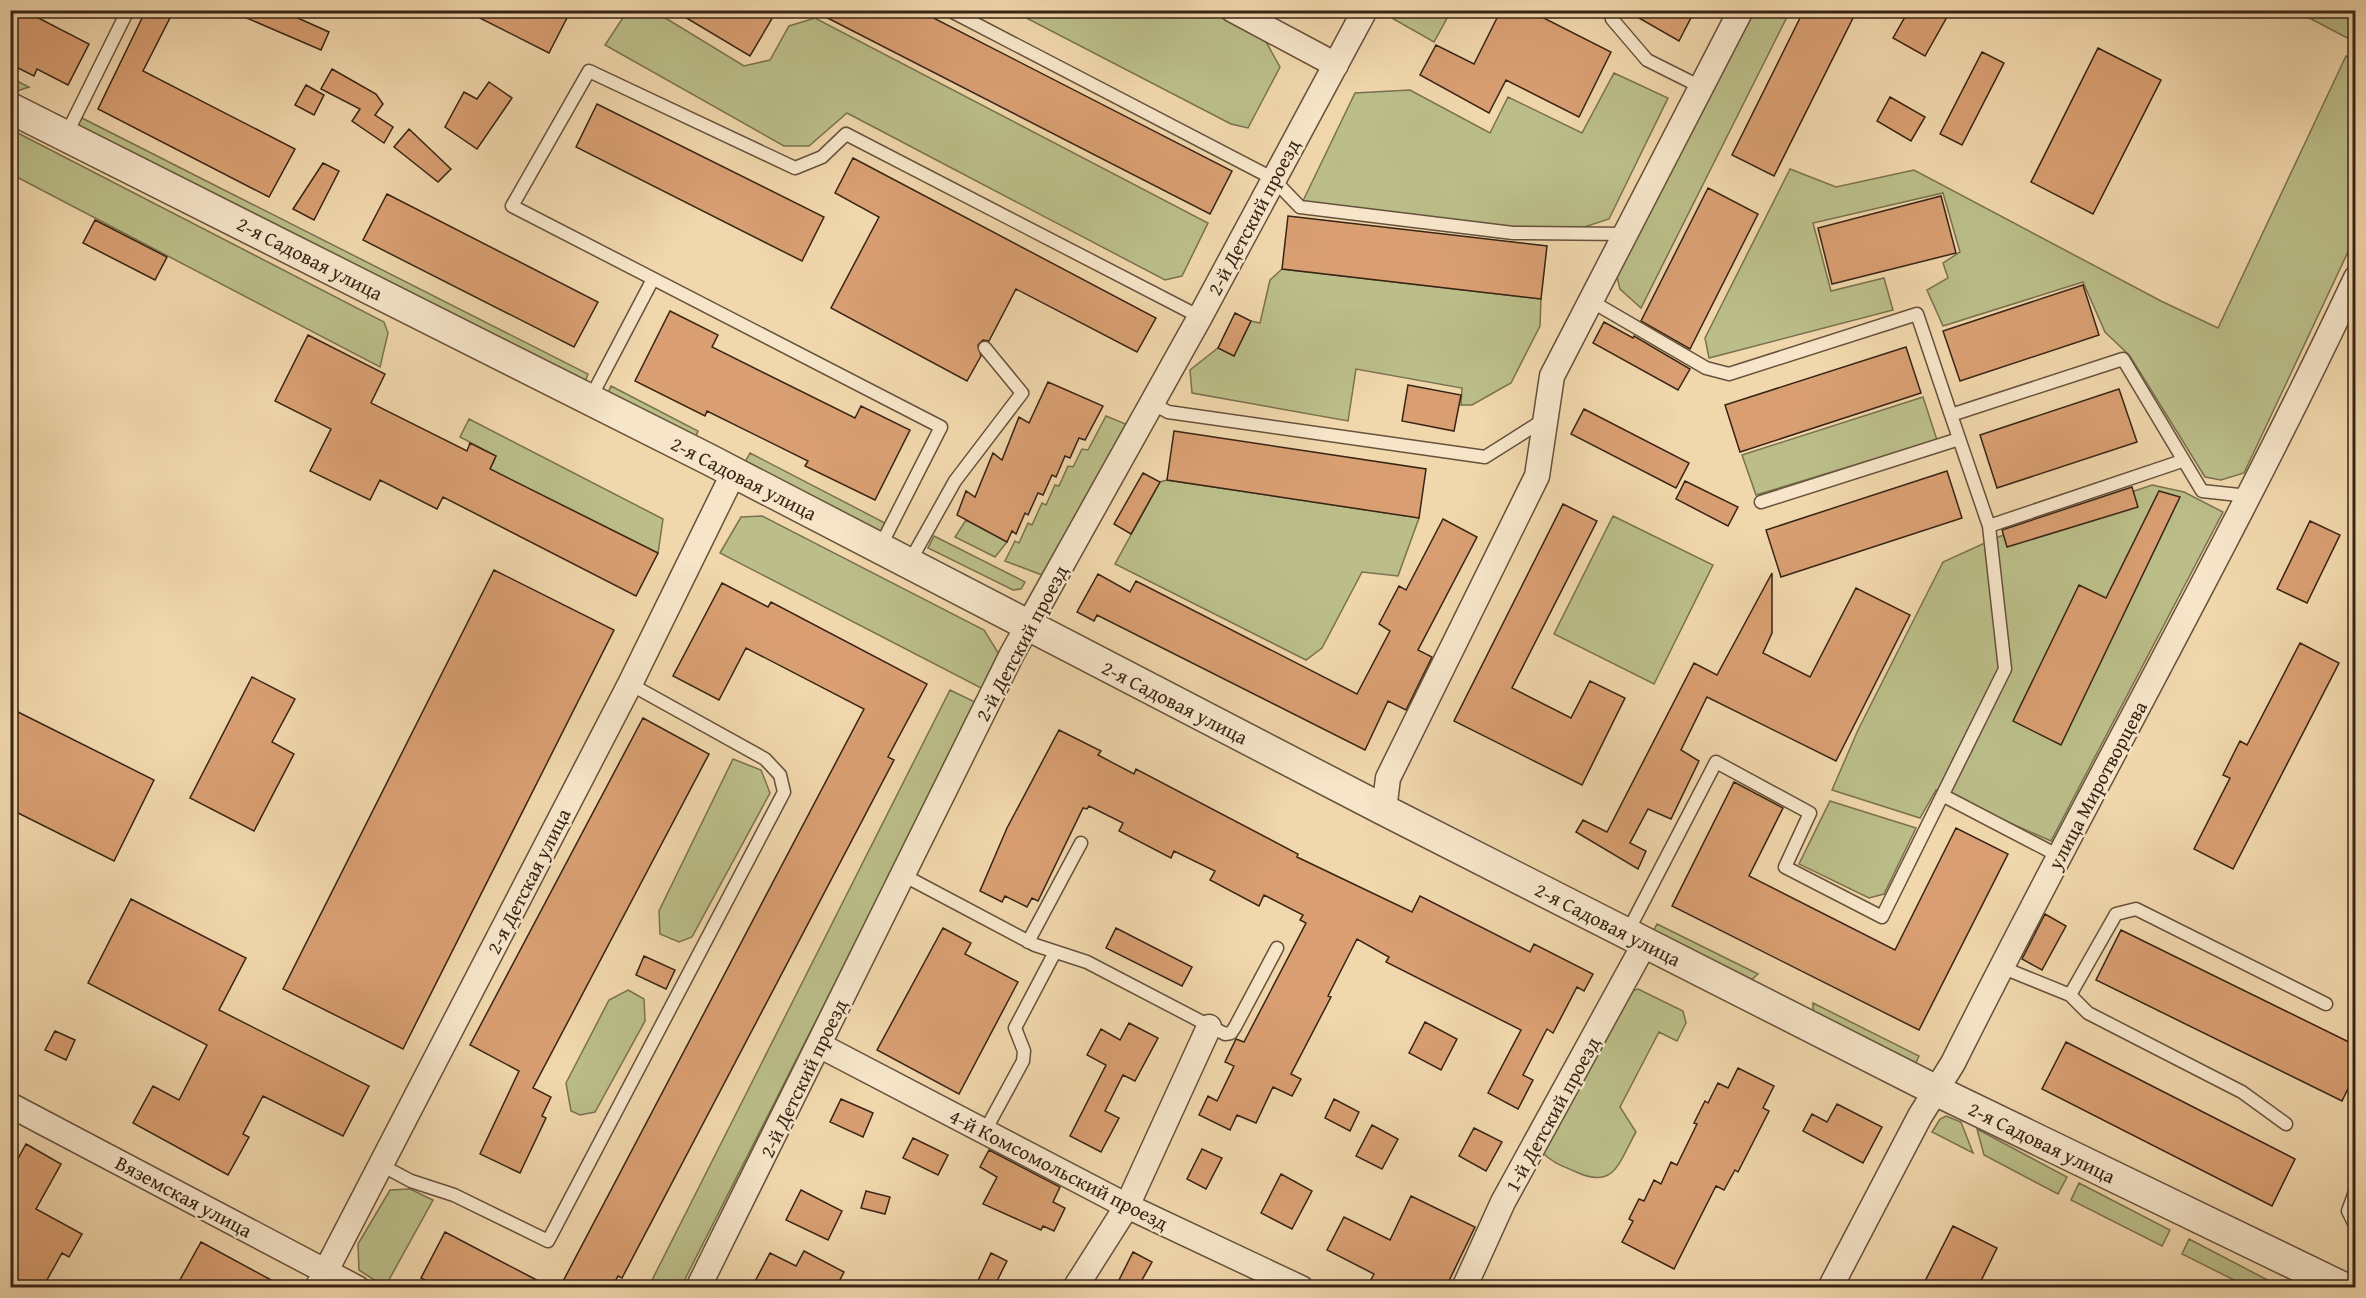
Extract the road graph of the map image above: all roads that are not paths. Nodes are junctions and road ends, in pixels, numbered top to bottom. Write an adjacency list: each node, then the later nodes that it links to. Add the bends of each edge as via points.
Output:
1 (129, 10): 10 (lane)
2 (949, 10): 11 (lane)
3 (1233, 10): 7 (street)
4 (1365, 10): 7 (street, 2-й Детский проезд)
5 (1617, 10): 8 (lane, via 1612,19 1647,60)
6 (1741, 10): 8 (street)
7 (1335, 65): 11 (street, 2-й Детский проезд)
8 (1701, 87): 12 (street)
9 (10, 108): 10 (street, 2-я Садовая улица)
10 (65, 136): 18 (street, 2-я Садовая улица)
11 (1272, 178): 12 (lane, via 1300,207 1513,233); 16 (street, 2-й Детский проезд)
12 (1626, 234): 15 (street)
13 (2355, 278): 25 (street, улица Миротворцева)
14 (653, 279): 16 (lane, via 512,206 588,70 795,168 822,157 846,134); 18 (lane); 28 (lane, via 941,427)
15 (1591, 301): 20 (lane, via 1706,368 1729,374 1917,314); 21 (street, via 1552,376)
16 (1200, 317): 19 (street, 2-й Детский проезд)
17 (985, 348): 29 (lane, via 1022,393 955,480)
18 (590, 399): 24 (street, 2-я Садовая улица)
19 (1152, 403): 21 (lane, via 1168,412 1485,457); 30 (street, 2-й Детский проезд)
20 (1952, 416): 22 (lane); 23 (lane, via 2123,359)
21 (1546, 418): 33 (street, via 1538,476 1388,778)
22 (1959, 439): 26 (lane); 27 (lane)
23 (2182, 460): 25 (lane, via 2202,491); 27 (lane)
24 (734, 472): 28 (street, 2-я Садовая улица); 31 (street, 2-я Детская улица)
25 (2248, 496): 35 (street, улица Миротворцева)
26 (1761, 502)
27 (1989, 526): 32 (lane, via 2005,669)
28 (879, 548): 29 (street, 2-я Садовая улица)
29 (909, 563): 30 (street, 2-я Садовая улица)
30 (1028, 626): 33 (street, 2-я Садовая улица); 36 (street, 2-й Детский проезд)
31 (630, 684): 50 (street, 2-я Детская улица); 50 (lane, via 765,759 780,775 784,792 548,1241)
32 (1944, 796): 35 (lane); 37 (lane, via 1882,917 1785,867 1810,813 1716,762)
33 (1384, 810): 37 (street, 2-я Садовая улица)
34 (1081, 843): 38 (lane)
35 (2059, 856): 41 (street, улица Миротворцева)
36 (903, 875): 38 (lane); 45 (street, 2-й Детский проезд)
37 (1636, 939): 46 (street, 2-я Садовая улица); 59 (street, 1-й Детский проезд)
38 (1029, 942): 40 (lane)
39 (1277, 948): 44 (lane, via 1231,1033 1225,1035)
40 (1055, 952): 44 (lane, via 1087,962); 49 (lane, via 1014,1028 1024,1051 1023,1060)
41 (2001, 967): 42 (lane); 46 (street, улица Миротворцева)
42 (2070, 995): 43 (lane, via 2116,914 2136,909); 48 (lane, via 2088,1012 2242,1092)
43 (2326, 1004)
44 (1209, 1027): 52 (street)
45 (819, 1045): 49 (street, 4-й Комсомольский проезд); 56 (street, 2-й Детский проезд)
46 (1937, 1091): 60 (street, улица Миротворцева); 61 (street, 2-я Садовая улица)
47 (11, 1105): 54 (street, Вяземская улица)
48 (2286, 1124)
49 (985, 1131): 52 (street, 4-й Комсомольский проезд)
50 (381, 1165): 54 (street, 2-я Детская улица)
51 (2355, 1189): 53 (lane, via 2348,1211)
52 (1127, 1206): 57 (street); 58 (street, 4-й Комсомольский проезд)
53 (2355, 1227)
54 (321, 1279): 55 (street, Вяземская улица)
55 (357, 1287)
56 (698, 1287)
57 (1075, 1287)
58 (1301, 1287)
59 (1464, 1287)
60 (1830, 1287)
61 (2344, 1287)

